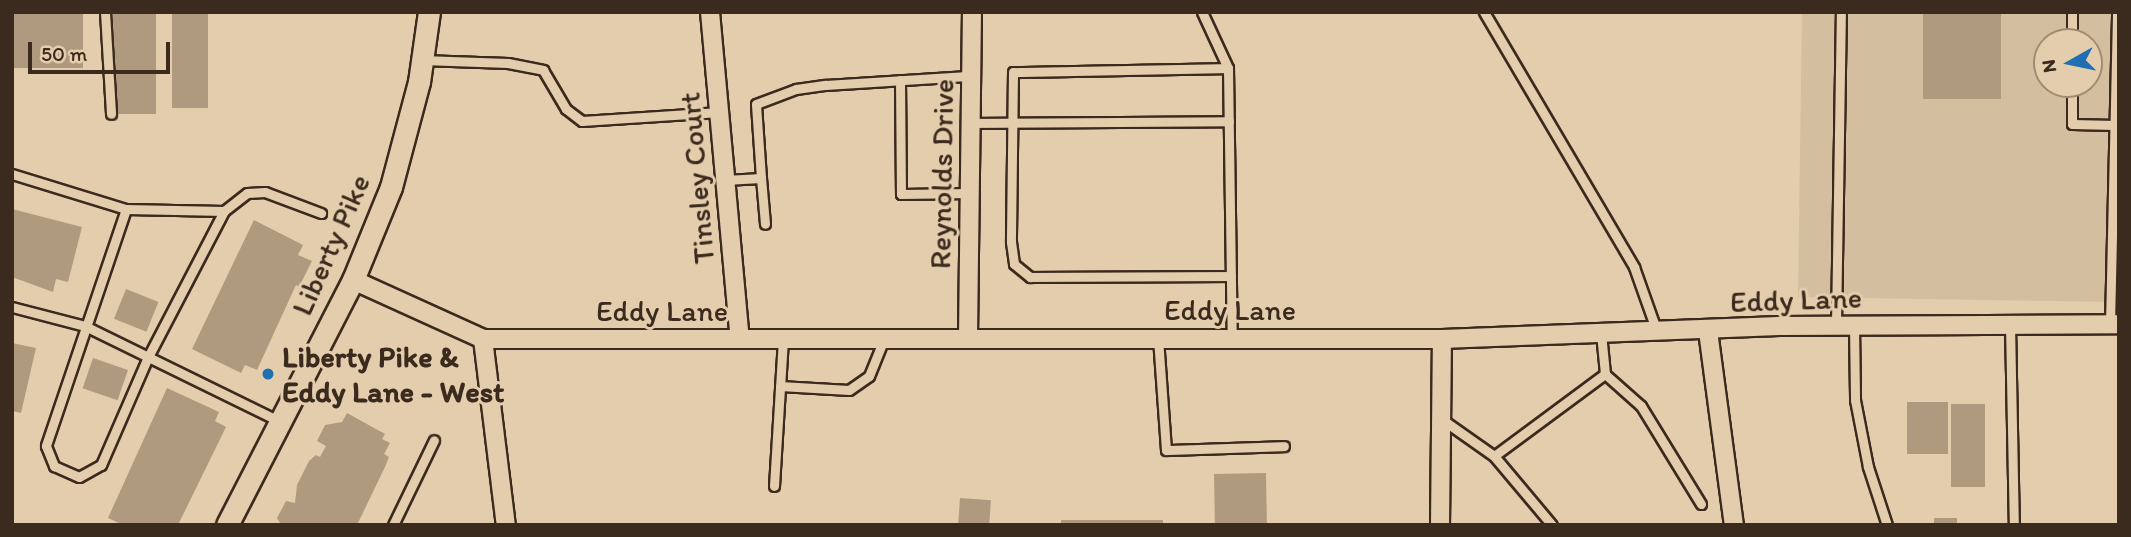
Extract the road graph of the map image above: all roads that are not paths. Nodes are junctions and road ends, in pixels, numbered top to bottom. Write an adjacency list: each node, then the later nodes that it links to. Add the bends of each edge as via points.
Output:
1 (105, 12): 15 (lane)
2 (429, 12): 9 (street, Liberty Pike)
3 (710, 12): 14 (street, Tinsley Court)
4 (972, 12): 11 (street, Reynolds Drive)
5 (1202, 12): 10 (lane)
6 (1484, 12): 37 (lane, via 1634,267)
7 (1840, 12): 33 (lane)
8 (2117, 12): 19 (lane)
9 (422, 60): 14 (lane, via 508,63 543,70 566,109 582,121); 29 (street, Liberty Pike, via 391,187)
10 (1228, 68): 16 (lane); 18 (lane, via 1013,72)
11 (971, 76): 12 (lane); 17 (street, Reynolds Drive)
12 (900, 80): 21 (lane, via 796,89 756,104); 23 (lane, via 901,194)
13 (2072, 98): 19 (lane, via 2072,124)
14 (720, 112): 22 (street, Tinsley Court)
15 (111, 114)
16 (1229, 121): 18 (lane); 28 (lane)
17 (971, 123): 18 (lane); 23 (street, Reynolds Drive)
18 (1012, 124): 28 (lane, via 1011,242 1014,264 1030,277)
19 (2115, 125): 32 (lane)
20 (12, 174): 24 (lane)
21 (761, 178): 22 (lane); 27 (lane)
22 (725, 180): 44 (street, Tinsley Court)
23 (970, 193): 38 (street, Reynolds Drive)
24 (126, 209): 25 (lane); 34 (lane)
25 (225, 211): 26 (lane, via 247,193 265,191); 46 (lane)
26 (321, 213)
27 (765, 224)
28 (1231, 276): 42 (lane)
29 (353, 280): 43 (street, Eddy Lane); 50 (street, Liberty Pike)
30 (12, 307): 34 (lane)
31 (2010, 324): 32 (street, Eddy Lane); 33 (street, Eddy Lane); 63 (lane)
32 (2115, 324)
33 (1845, 325): 35 (street, Eddy Lane); 62 (lane, via 1868,467)
34 (88, 327): 46 (lane); 46 (lane, via 46,446 54,466 79,477 101,465)
35 (1708, 331): 37 (street, Eddy Lane); 61 (street)
36 (1601, 332): 37 (street, Eddy Lane); 45 (street, Eddy Lane); 47 (lane)
37 (1657, 332)
38 (968, 337): 40 (street, Eddy Lane); 41 (street, Eddy Lane)
39 (783, 338): 40 (street, Eddy Lane); 44 (street, Eddy Lane); 48 (lane)
40 (884, 338): 48 (lane, via 869,376 849,390)
41 (1158, 338): 42 (street, Eddy Lane); 52 (lane, via 1166,450)
42 (1232, 338): 45 (street, Eddy Lane)
43 (483, 339): 44 (street, Eddy Lane); 58 (street)
44 (740, 339)
45 (1442, 339): 49 (street)
46 (148, 357): 50 (lane)
47 (1605, 374): 53 (lane); 55 (lane, via 1641,406)
48 (780, 386): 54 (lane)
49 (1440, 417): 53 (lane); 59 (street)
50 (280, 422): 56 (street, Liberty Pike)
51 (434, 440): 57 (lane)
52 (1284, 446)
53 (1494, 456): 60 (lane)
54 (775, 486)
55 (1700, 504)
56 (227, 525)
57 (393, 525)
58 (506, 525)
59 (1440, 525)
60 (1552, 525)
61 (1734, 525)
62 (1887, 525)
63 (2014, 525)

